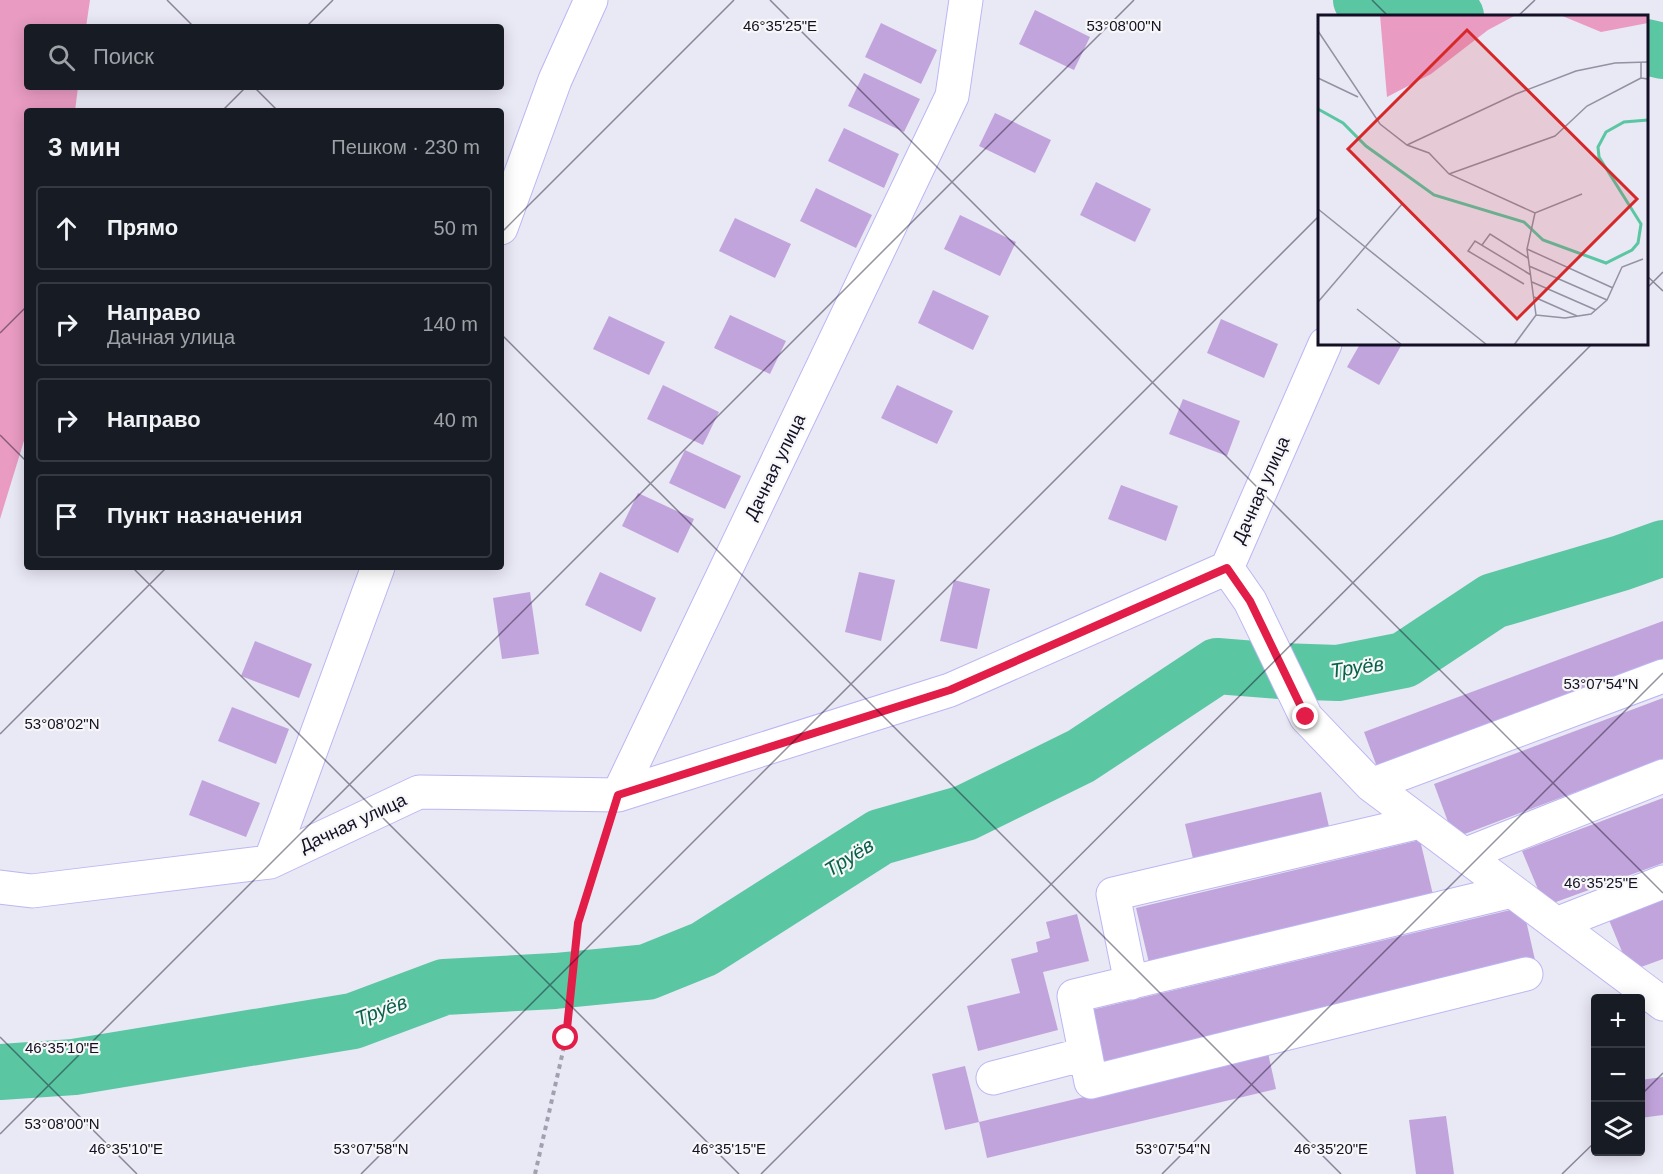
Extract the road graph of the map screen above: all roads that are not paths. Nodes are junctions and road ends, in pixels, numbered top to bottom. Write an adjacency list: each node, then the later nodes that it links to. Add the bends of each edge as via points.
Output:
1 (591, 0): 3 (street, via 555,80)
2 (966, 0): 10 (street, Дачная улица, via 952,96)
3 (504, 220)
4 (1325, 345): 5 (street, Дачная улица)
5 (1227, 568): 9 (street, via 1250,601 1306,717); 10 (street, Дачная улица, via 950,690)
6 (377, 570): 13 (street, Дачная улица)
7 (1663, 676): 9 (street)
8 (1663, 777): 12 (street)
9 (1371, 785): 11 (street)
10 (618, 795): 13 (street, Дачная улица, via 419,792)
11 (1420, 822): 12 (street); 19 (street, via 1113,894)
12 (1464, 855): 16 (street)
13 (270, 862): 15 (street, Дачная улица, via 32,891)
14 (1663, 882): 17 (street)
15 (0, 887)
16 (1512, 891): 17 (street); 19 (street)
17 (1556, 924): 20 (street)
18 (1526, 974): 21 (street, via 1091,1082)
19 (1131, 983): 21 (street, via 1074,996)
20 (1655, 990)
21 (1085, 1054): 22 (street)
22 (993, 1078)

